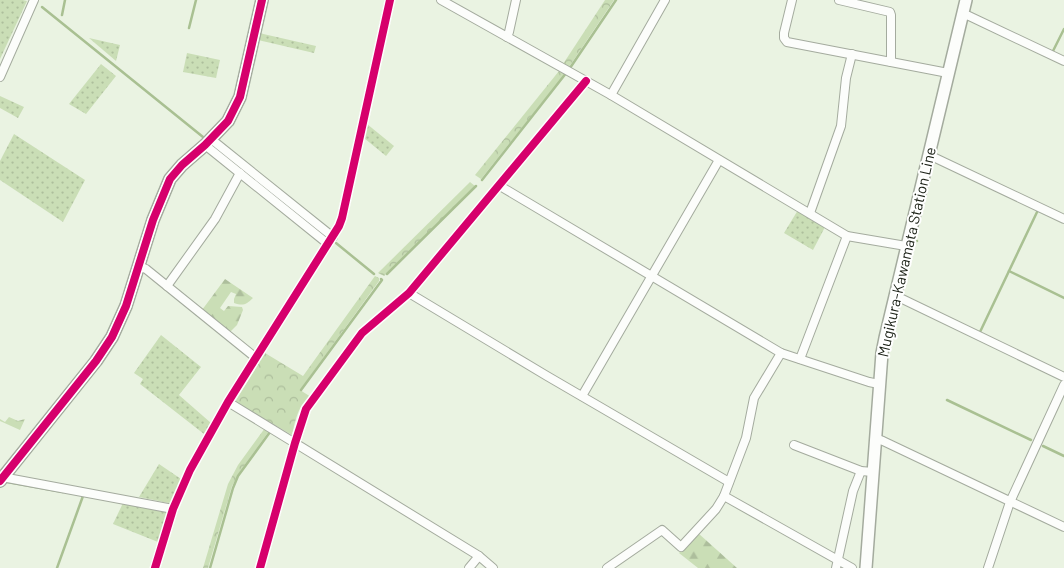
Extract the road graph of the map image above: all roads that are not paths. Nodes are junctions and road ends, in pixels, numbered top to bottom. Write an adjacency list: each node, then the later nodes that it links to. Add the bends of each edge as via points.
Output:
1 (34, 0): 16 (street)
2 (262, 0): 19 (main road, via 240,97 228,122)
3 (390, 0): 27 (street, via 342,218)
4 (441, 0): 11 (street)
5 (516, 0): 11 (street)
6 (665, 0): 18 (street)
7 (792, 0): 12 (street, via 785,40)
8 (839, 0): 14 (street, via 890,12)
9 (966, 0): 10 (main road, Mugikura-Kawamata Station Line)
10 (963, 14): 13 (street); 15 (main road, Mugikura-Kawamata Station Line)
11 (507, 37): 17 (street)
12 (852, 54): 14 (street); 24 (street, via 846,78 842,126)
13 (1064, 61)
14 (891, 62): 15 (street)
15 (948, 73): 20 (main road, Mugikura-Kawamata Station Line)
16 (0, 77)
17 (586, 81): 18 (street); 23 (street)
18 (611, 95): 21 (street)
19 (208, 142): 22 (street); 27 (street); 29 (main road, via 170,179)
20 (930, 155): 25 (street); 28 (main road, Mugikura-Kawamata Station Line)
21 (719, 160): 24 (street); 30 (street)
22 (240, 174): 27 (street); 31 (street, via 214,219)
23 (500, 186): 30 (street); 32 (street)
24 (810, 213): 26 (street)
25 (1064, 219)
26 (847, 236): 28 (street); 36 (street)
27 (330, 241): 35 (street)
28 (906, 246): 33 (main road, Mugikura-Kawamata Station Line)
29 (139, 266): 31 (street); 47 (main road, via 126,306 106,347)
30 (651, 275): 34 (street); 40 (street)
31 (167, 286): 35 (street)
32 (409, 293): 40 (street); 43 (street, via 362,333 306,409)
33 (894, 294): 37 (street); 38 (main road, Mugikura-Kawamata Station Line, via 882,353)
34 (781, 352): 36 (street); 48 (street, via 754,398 746,438)
35 (256, 358): 41 (street)
36 (800, 359): 38 (street)
37 (1064, 377)
38 (880, 384): 42 (main road, Mugikura-Kawamata Station Line)
39 (1064, 386): 50 (street)
40 (582, 396): 48 (street)
41 (228, 402): 43 (street); 51 (street, via 185,480)
42 (875, 438): 46 (main road, Mugikura-Kawamata Station Line); 50 (street)
43 (295, 443): 53 (street); 56 (street)
44 (794, 445): 45 (street)
45 (860, 471): 46 (street); 54 (street)
46 (873, 472): 62 (main road, Mugikura-Kawamata Station Line)
47 (1, 479): 51 (street)
48 (729, 482): 49 (street)
49 (724, 496): 54 (street); 59 (street, via 681,547 662,530)
50 (1010, 502): 52 (street); 63 (street)
51 (173, 509): 55 (street)
52 (1064, 527)
53 (479, 556): 57 (street); 58 (street)
54 (838, 560): 60 (street); 61 (street)
55 (155, 568)
56 (260, 568)
57 (469, 568)
58 (493, 568)
59 (608, 568)
60 (836, 568)
61 (852, 568)
62 (866, 568)
63 (988, 568)

